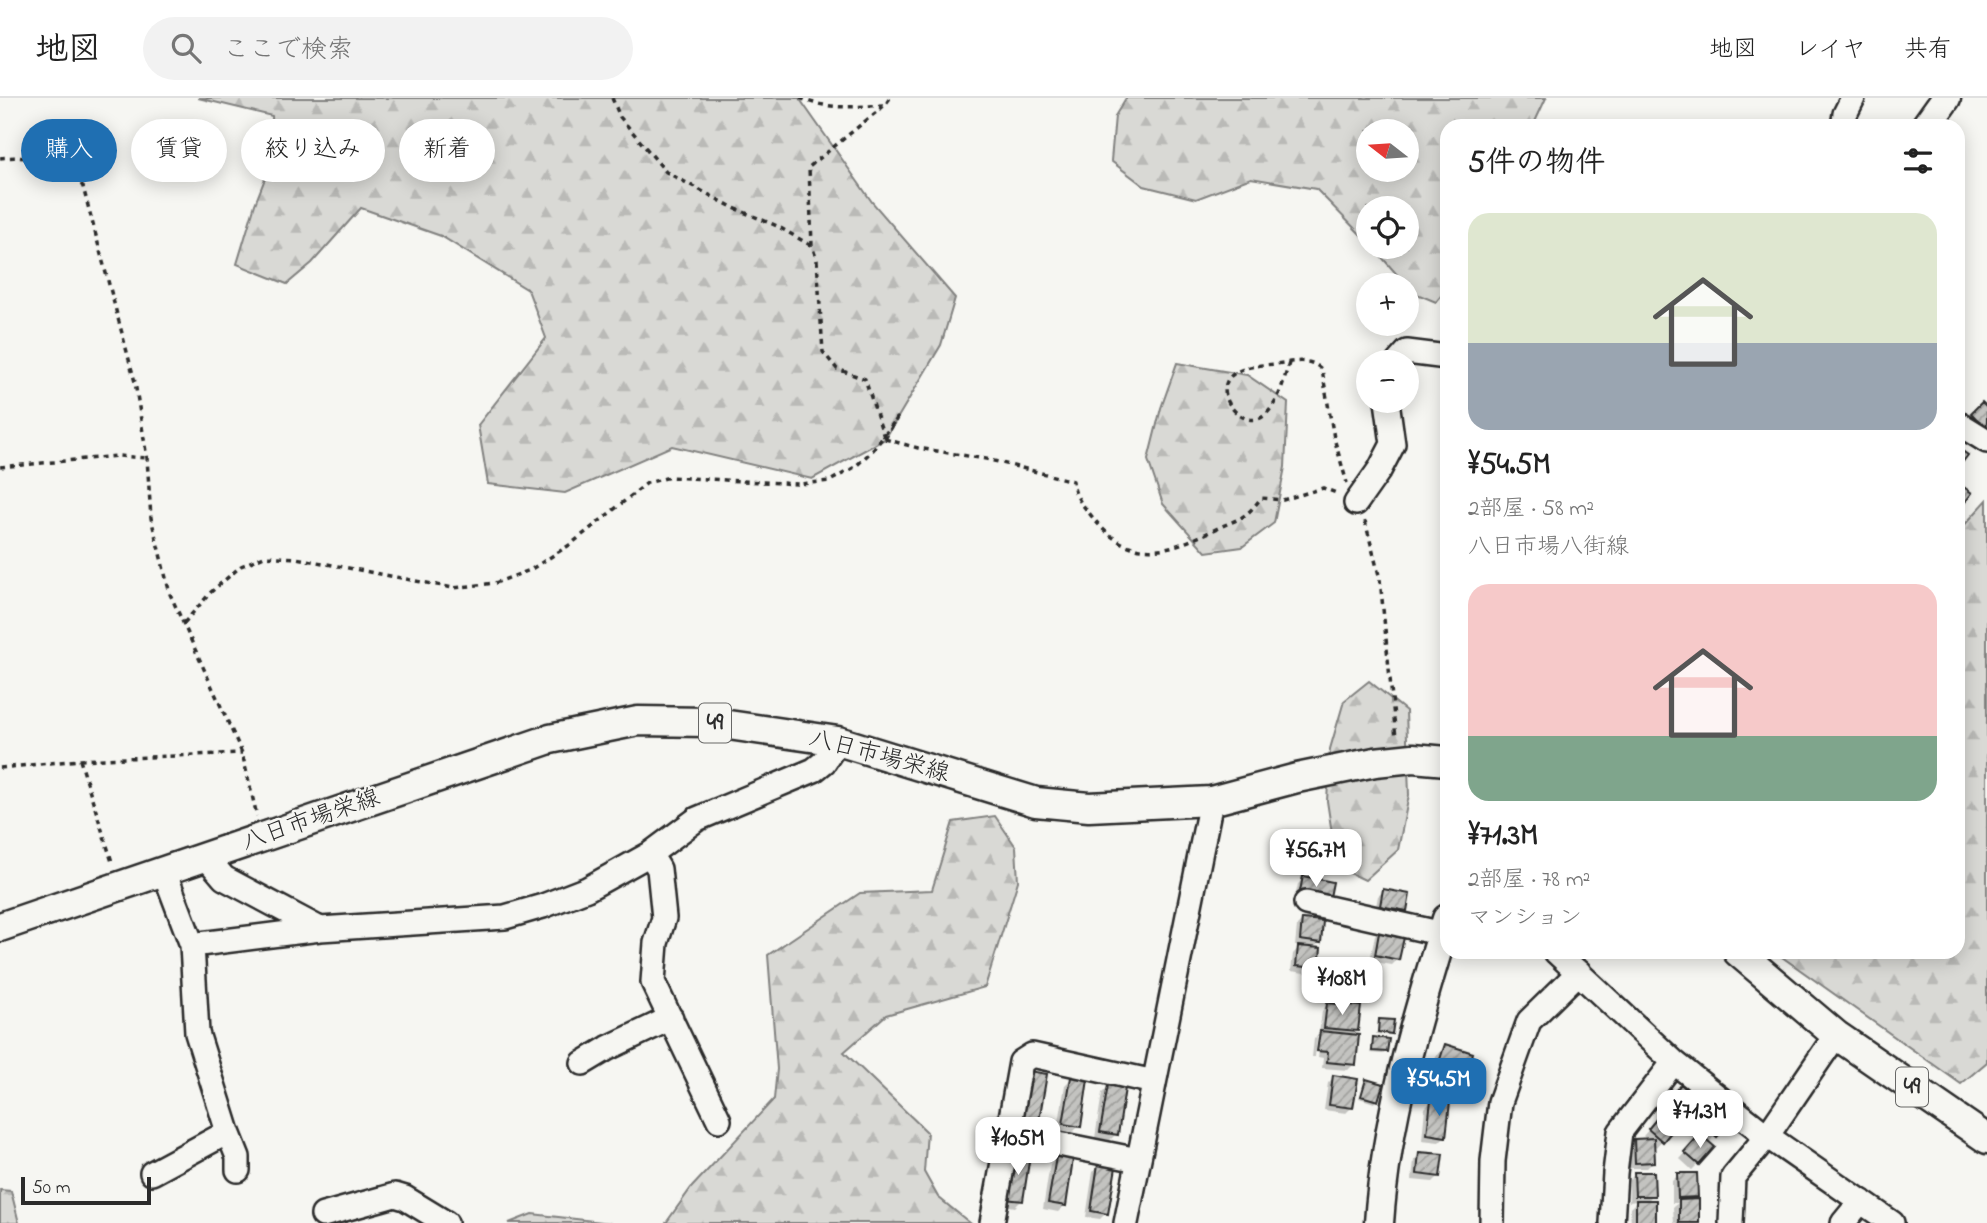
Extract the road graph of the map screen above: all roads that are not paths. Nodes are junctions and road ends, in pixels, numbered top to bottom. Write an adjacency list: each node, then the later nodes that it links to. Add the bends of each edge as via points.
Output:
1 (1853, 98): 3 (street)
2 (1946, 98): 4 (main road)
3 (1844, 119)
4 (1931, 119)
5 (1419, 354): 6 (street)
6 (1440, 356)
7 (1389, 413): 10 (street, via 1393,444)
8 (1965, 427): 9 (street)
9 (1987, 441)
10 (1354, 502)
11 (838, 741): 13 (main road, 八日市場栄線 / 49, via 1036,802 1089,807); 14 (street, via 814,771 697,819); 15 (main road, 八日市場栄線 / 49, via 708,722 638,721 550,739)
12 (1440, 761): 13 (main road, 八日市場栄線 / 49, via 1398,759)
13 (1210, 801): 30 (street)
14 (650, 853): 20 (street, via 587,889 505,917); 26 (street, via 659,869 664,918 656,943 653,982)
15 (206, 857): 16 (main road, 八日市場栄線 / 49); 20 (street, via 224,878)
16 (164, 871): 19 (main road, 八日市場栄線 / 49); 22 (street)
17 (1306, 903): 18 (street)
18 (1440, 925)
19 (0, 927)
20 (320, 929): 22 (street)
21 (1440, 943): 44 (main road, via 1401,1079)
22 (192, 945): 32 (street, via 197,1033)
23 (1564, 959): 25 (street)
24 (1746, 959): 27 (main road, 49)
25 (1579, 972): 28 (street); 45 (street, via 1529,1021 1500,1102)
26 (671, 1018): 29 (street); 31 (street)
27 (1836, 1035): 34 (street); 35 (main road, 49)
28 (1674, 1062): 34 (street); 46 (street, via 1620,1132)
29 (583, 1063)
30 (1154, 1082): 33 (street, via 1032,1055 1021,1062); 36 (street)
31 (719, 1119)
32 (228, 1132): 37 (street); 38 (street)
33 (1009, 1134): 36 (street); 42 (street)
34 (1767, 1136): 39 (street); 47 (street, via 1733,1177)
35 (1987, 1139)
36 (1139, 1160): 43 (street)
37 (238, 1170)
38 (152, 1172)
39 (1861, 1201): 48 (street); 49 (street)
40 (323, 1215): 41 (street, via 395,1195)
41 (446, 1223)
42 (992, 1223)
43 (1126, 1223)
44 (1379, 1223)
45 (1492, 1223)
46 (1612, 1223)
47 (1731, 1223)
48 (1843, 1223)
49 (1892, 1223)

